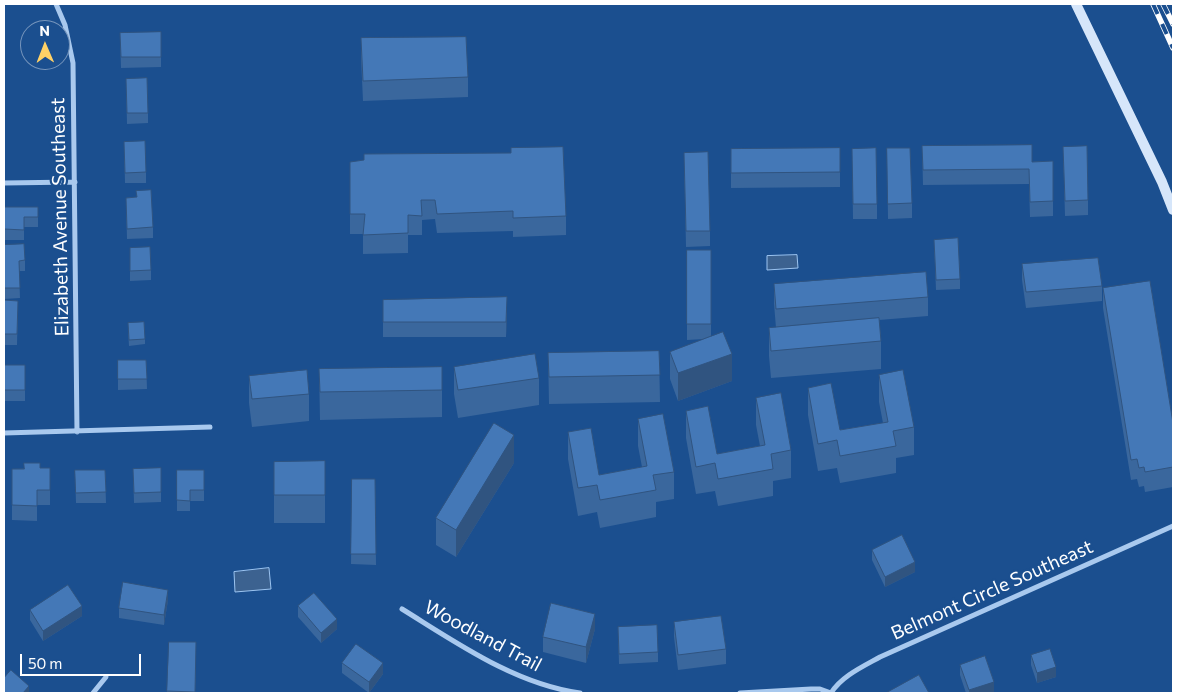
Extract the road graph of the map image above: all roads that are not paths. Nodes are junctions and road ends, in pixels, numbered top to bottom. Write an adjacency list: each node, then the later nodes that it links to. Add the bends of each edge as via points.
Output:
1 (56, 4): 3 (street, Elizabeth Avenue Southeast, via 65,25 73,63)
2 (1076, 4): 5 (main road)
3 (75, 182): 4 (street); 8 (street, Elizabeth Avenue Southeast)
4 (4, 184)
5 (1173, 210)
6 (210, 427): 8 (street)
7 (4, 432): 8 (street)
8 (77, 432)
9 (1173, 526): 15 (street, Belmont Circle Southeast, via 880,657 843,679)
10 (402, 609): 13 (street, Woodland Trail, via 457,643 528,680)
11 (106, 677): 12 (street)
12 (93, 693)
13 (580, 693)
14 (740, 693): 15 (street, via 811,688)
15 (831, 693)

